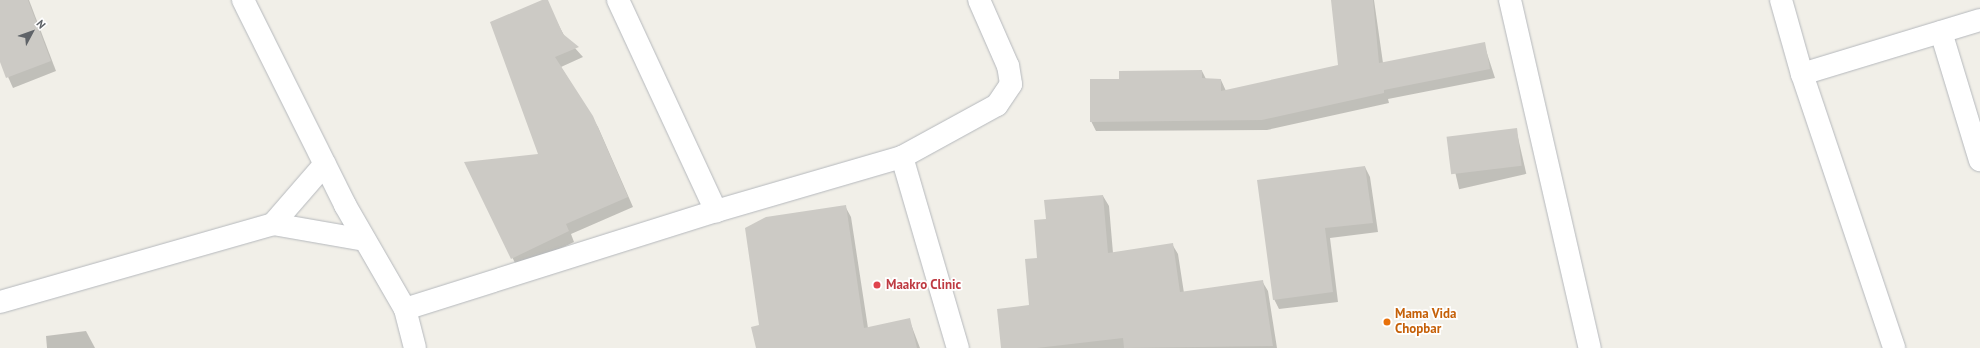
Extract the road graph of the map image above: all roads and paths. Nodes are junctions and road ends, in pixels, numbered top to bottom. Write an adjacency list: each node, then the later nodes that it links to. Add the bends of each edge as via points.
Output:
1 (243, 0): 12 (street)
2 (618, 0): 13 (street)
3 (979, 0): 10 (street, via 1008,66 1011,84 997,105)
4 (1510, 0): 20 (street)
5 (1781, 0): 8 (street)
6 (1980, 20): 7 (street)
7 (1941, 32): 8 (street); 9 (street)
8 (1802, 74): 21 (street)
9 (1976, 134): 11 (street)
10 (902, 157): 13 (street); 19 (street)
11 (1980, 160)
12 (325, 164): 14 (street); 15 (street)
13 (716, 211): 17 (street)
14 (273, 224): 15 (street); 16 (street)
15 (365, 240): 17 (street)
16 (0, 302)
17 (405, 309): 18 (street)
18 (415, 348)
19 (958, 348)
20 (1590, 348)
21 (1894, 348)

